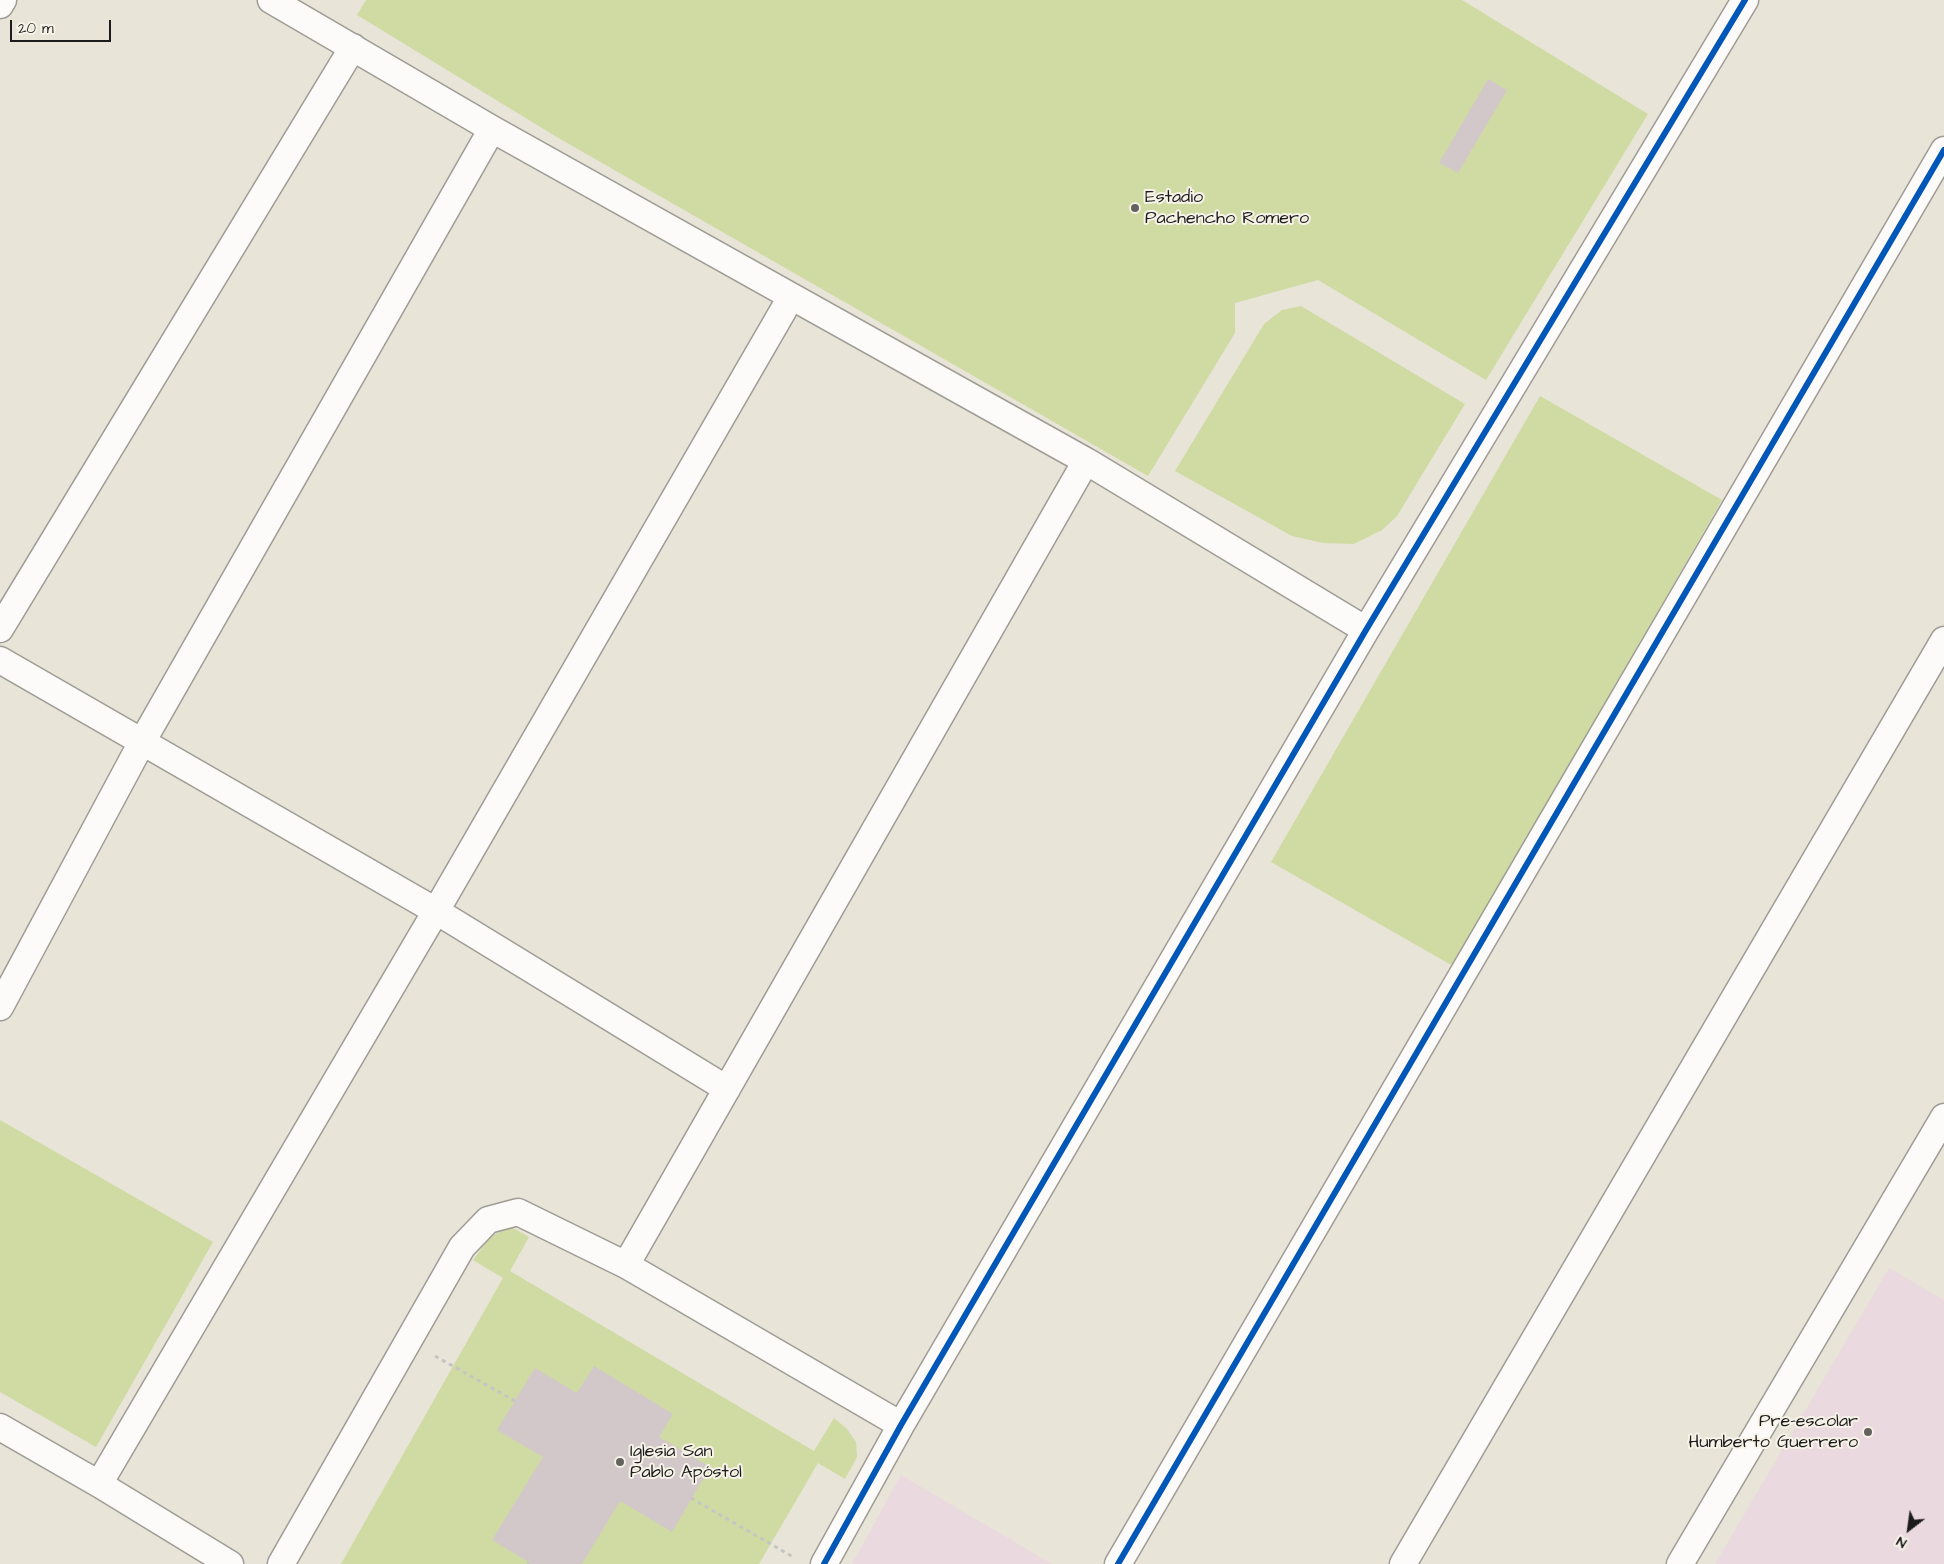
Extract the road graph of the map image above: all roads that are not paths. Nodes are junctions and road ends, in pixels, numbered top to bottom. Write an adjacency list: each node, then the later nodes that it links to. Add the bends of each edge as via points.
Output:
1 (3, 0): 4 (street)
2 (271, 0): 5 (street)
3 (1745, 0): 11 (street)
4 (0, 5)
5 (353, 47): 6 (street); 10 (street)
6 (492, 128): 8 (street); 14 (street)
7 (1944, 150): 26 (street)
8 (791, 297): 9 (street); 15 (street)
9 (1086, 461): 11 (street); 17 (street)
10 (0, 629)
11 (1366, 630): 20 (street)
12 (1944, 640): 27 (street)
13 (0, 660): 14 (street)
14 (142, 742): 15 (street); 16 (street)
15 (436, 911): 17 (street); 22 (street)
16 (0, 1007)
17 (727, 1089): 19 (street)
18 (1944, 1117): 28 (street)
19 (626, 1266): 20 (street); 24 (street, via 518,1212 488,1220 462,1247)
20 (901, 1425): 25 (street)
21 (0, 1427): 22 (street)
22 (99, 1484): 23 (street)
23 (230, 1564)
24 (281, 1564)
25 (824, 1564)
26 (1118, 1564)
27 (1403, 1564)
28 (1680, 1564)

